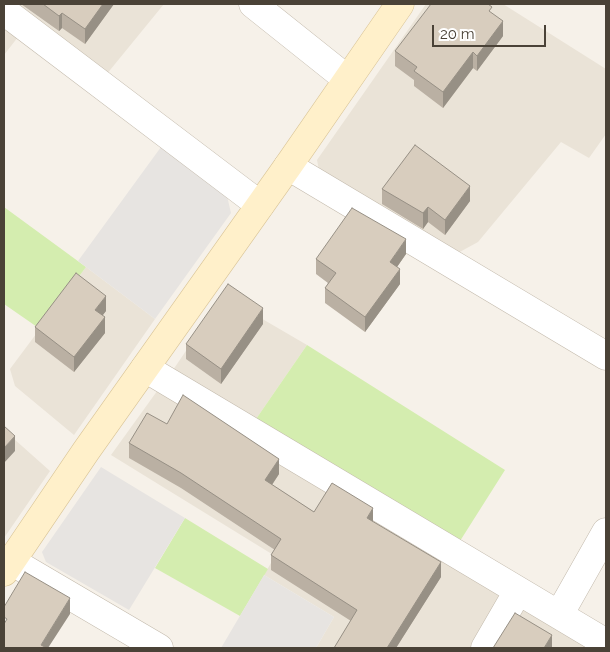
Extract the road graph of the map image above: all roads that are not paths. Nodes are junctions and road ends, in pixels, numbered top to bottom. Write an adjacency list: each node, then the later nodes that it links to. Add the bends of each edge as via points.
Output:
1 (253, 4): 4 (street)
2 (400, 4): 4 (street)
3 (4, 11): 6 (street)
4 (347, 79): 5 (street)
5 (288, 166): 6 (street); 7 (street)
6 (260, 206): 8 (street)
7 (606, 356)
8 (145, 368): 10 (street); 11 (street)
9 (606, 532): 12 (street)
10 (8, 566): 14 (street)
11 (518, 590): 12 (street); 15 (street)
12 (559, 615): 13 (street)
13 (606, 643)
14 (158, 648)
15 (485, 648)

